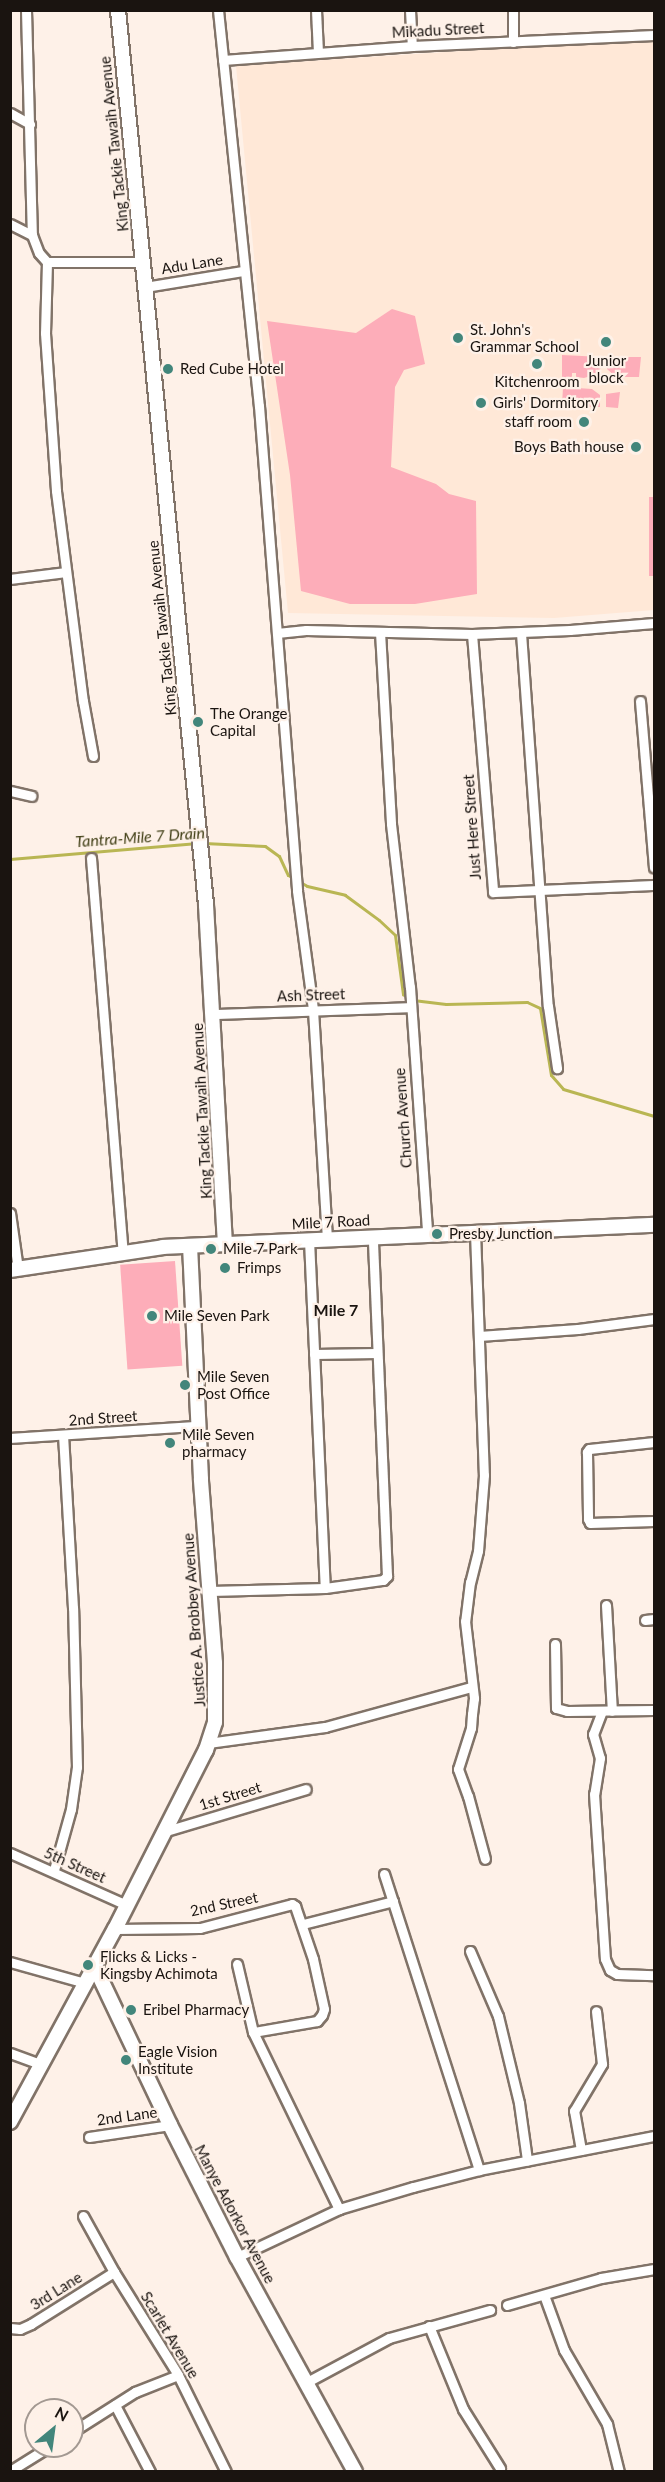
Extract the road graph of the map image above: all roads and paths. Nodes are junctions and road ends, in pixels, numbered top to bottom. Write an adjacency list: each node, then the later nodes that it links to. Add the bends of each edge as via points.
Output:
1 (26, 10): 13 (street)
2 (118, 10): 17 (street, King Tackie Tawaih Avenue)
3 (218, 10): 11 (street)
4 (316, 10): 10 (street)
5 (410, 10): 9 (street)
6 (513, 10): 8 (street)
7 (654, 35): 8 (street, Mikadu Street)
8 (513, 42): 9 (street, Mikadu Street)
9 (412, 46): 10 (street, Mikadu Street)
10 (318, 52): 11 (street, Mikadu Street)
11 (223, 60): 18 (street)
12 (10, 113): 13 (street)
13 (30, 123): 15 (street)
14 (10, 224): 15 (street)
15 (32, 235): 16 (street)
16 (47, 262): 17 (street); 20 (street, via 45,333)
17 (143, 262): 19 (street, King Tackie Tawaih Avenue)
18 (243, 271): 19 (street, Adu Lane); 24 (street, via 259,406)
19 (145, 287): 37 (street, King Tackie Tawaih Avenue)
20 (66, 572): 21 (street); 28 (street)
21 (10, 579)
22 (654, 623): 25 (street)
23 (380, 632): 24 (street); 26 (street); 35 (street, Church Avenue, via 391,824)
24 (277, 633): 36 (street, via 297,891)
25 (521, 633): 26 (street); 34 (street)
26 (472, 634): 34 (street, Just Here Street, via 491,890)
27 (640, 701): 32 (street)
28 (93, 756)
29 (10, 791): 30 (street)
30 (31, 796)
31 (92, 858): 48 (street)
32 (654, 867)
33 (654, 885): 34 (street, Just Here Street)
34 (539, 891): 38 (street)
35 (410, 1004): 36 (street, Ash Street); 42 (street, Church Avenue)
36 (313, 1010): 37 (street, Ash Street); 44 (street)
37 (214, 1014): 46 (street, King Tackie Tawaih Avenue)
38 (557, 1068)
39 (10, 1213): 49 (street)
40 (654, 1225): 41 (street, Mile 7 Road)
41 (475, 1232): 42 (street, Mile 7 Road); 51 (street)
42 (427, 1233): 43 (street, Mile 7 Road)
43 (373, 1237): 44 (street, Mile 7 Road); 52 (street)
44 (327, 1238): 45 (street, Mile 7 Road)
45 (309, 1240): 46 (street, Mile 7 Road); 53 (street)
46 (225, 1243): 47 (street, Mile 7 Road)
47 (190, 1247): 48 (street, Mile 7 Road); 54 (street, Justice A. Brobbey Avenue)
48 (123, 1254): 49 (street, Mile 7 Road)
49 (14, 1269)
50 (654, 1319): 51 (street)
51 (479, 1336): 63 (street, via 484,1475 478,1551 465,1621)
52 (377, 1353): 53 (street); 59 (street, via 387,1576)
53 (314, 1354): 59 (street)
54 (198, 1426): 55 (street, 2nd Street); 60 (street, Justice A. Brobbey Avenue)
55 (63, 1436): 56 (street, 2nd Street); 71 (street, via 77,1767 71,1809)
56 (10, 1438)
57 (654, 1442): 58 (street, via 587,1452 590,1523)
58 (654, 1521)
59 (326, 1588): 60 (street)
60 (210, 1591): 66 (street, Justice A. Brobbey Avenue, via 216,1715)
61 (606, 1605): 65 (street)
62 (555, 1644): 65 (street, via 556,1708)
63 (471, 1687): 66 (street, via 325,1726); 70 (street, via 471,1728 458,1769)
64 (654, 1710): 65 (street)
65 (607, 1711): 81 (street, via 593,1734 600,1758 594,1794 605,1959 617,1974)
66 (208, 1743): 68 (street, Justice A. Brobbey Avenue)
67 (306, 1789): 68 (street, 1st Street)
68 (163, 1832): 74 (street, Justice A. Brobbey Avenue)
69 (10, 1853): 71 (street, 5th Street)
70 (485, 1859)
71 (54, 1870): 74 (street, 5th Street)
72 (384, 1874): 73 (street)
73 (393, 1901): 75 (street); 93 (street)
74 (127, 1905): 76 (street, Justice A. Brobbey Avenue)
75 (303, 1924): 76 (street, 2nd Street, via 299,1910 292,1904 200,1928); 84 (street, via 324,2009 322,2015 317,2021)
76 (115, 1929): 80 (street, Justice A. Brobbey Avenue)
77 (471, 1951): 92 (street, via 498,2016 519,2103)
78 (10, 1962): 82 (street)
79 (237, 1964): 84 (street)
80 (95, 1967): 82 (street, Justice A. Brobbey Avenue); 88 (street, Manye Adorkor Avenue)
81 (654, 1975)
82 (85, 1983): 86 (street, Justice A. Brobbey Avenue)
83 (596, 2011): 91 (street, via 602,2064 574,2111)
84 (252, 2032): 94 (street)
85 (10, 2053): 86 (street)
86 (40, 2064): 87 (street, Justice A. Brobbey Avenue)
87 (10, 2122)
88 (170, 2125): 90 (street, 2nd Lane); 96 (street, Manye Adorkor Avenue)
89 (654, 2136): 91 (street)
90 (89, 2137)
91 (581, 2150): 92 (street)
92 (527, 2160): 93 (street)
93 (479, 2170): 94 (street)
94 (339, 2209): 96 (street)
95 (83, 2216): 98 (street, Scarlet Avenue)
96 (237, 2258): 105 (street, Manye Adorkor Avenue)
97 (654, 2269): 99 (street, via 602,2278)
98 (114, 2272): 103 (street, 3rd Lane, via 31,2324); 104 (street, Scarlet Avenue)
99 (544, 2295): 100 (street); 114 (street, via 564,2350 608,2424)
100 (507, 2305)
101 (490, 2310): 102 (street)
102 (429, 2326): 105 (street, via 389,2338); 109 (street, via 463,2409)
103 (10, 2328)
104 (178, 2375): 106 (street, via 146,2386); 112 (street, Scarlet Avenue)
105 (307, 2382): 113 (street, Manye Adorkor Avenue)
106 (115, 2405): 107 (street); 111 (street)
107 (84, 2424)
108 (31, 2458): 110 (street)
109 (500, 2468)
110 (10, 2471)
111 (150, 2472)
112 (226, 2472)
113 (354, 2472)
114 (619, 2472)

